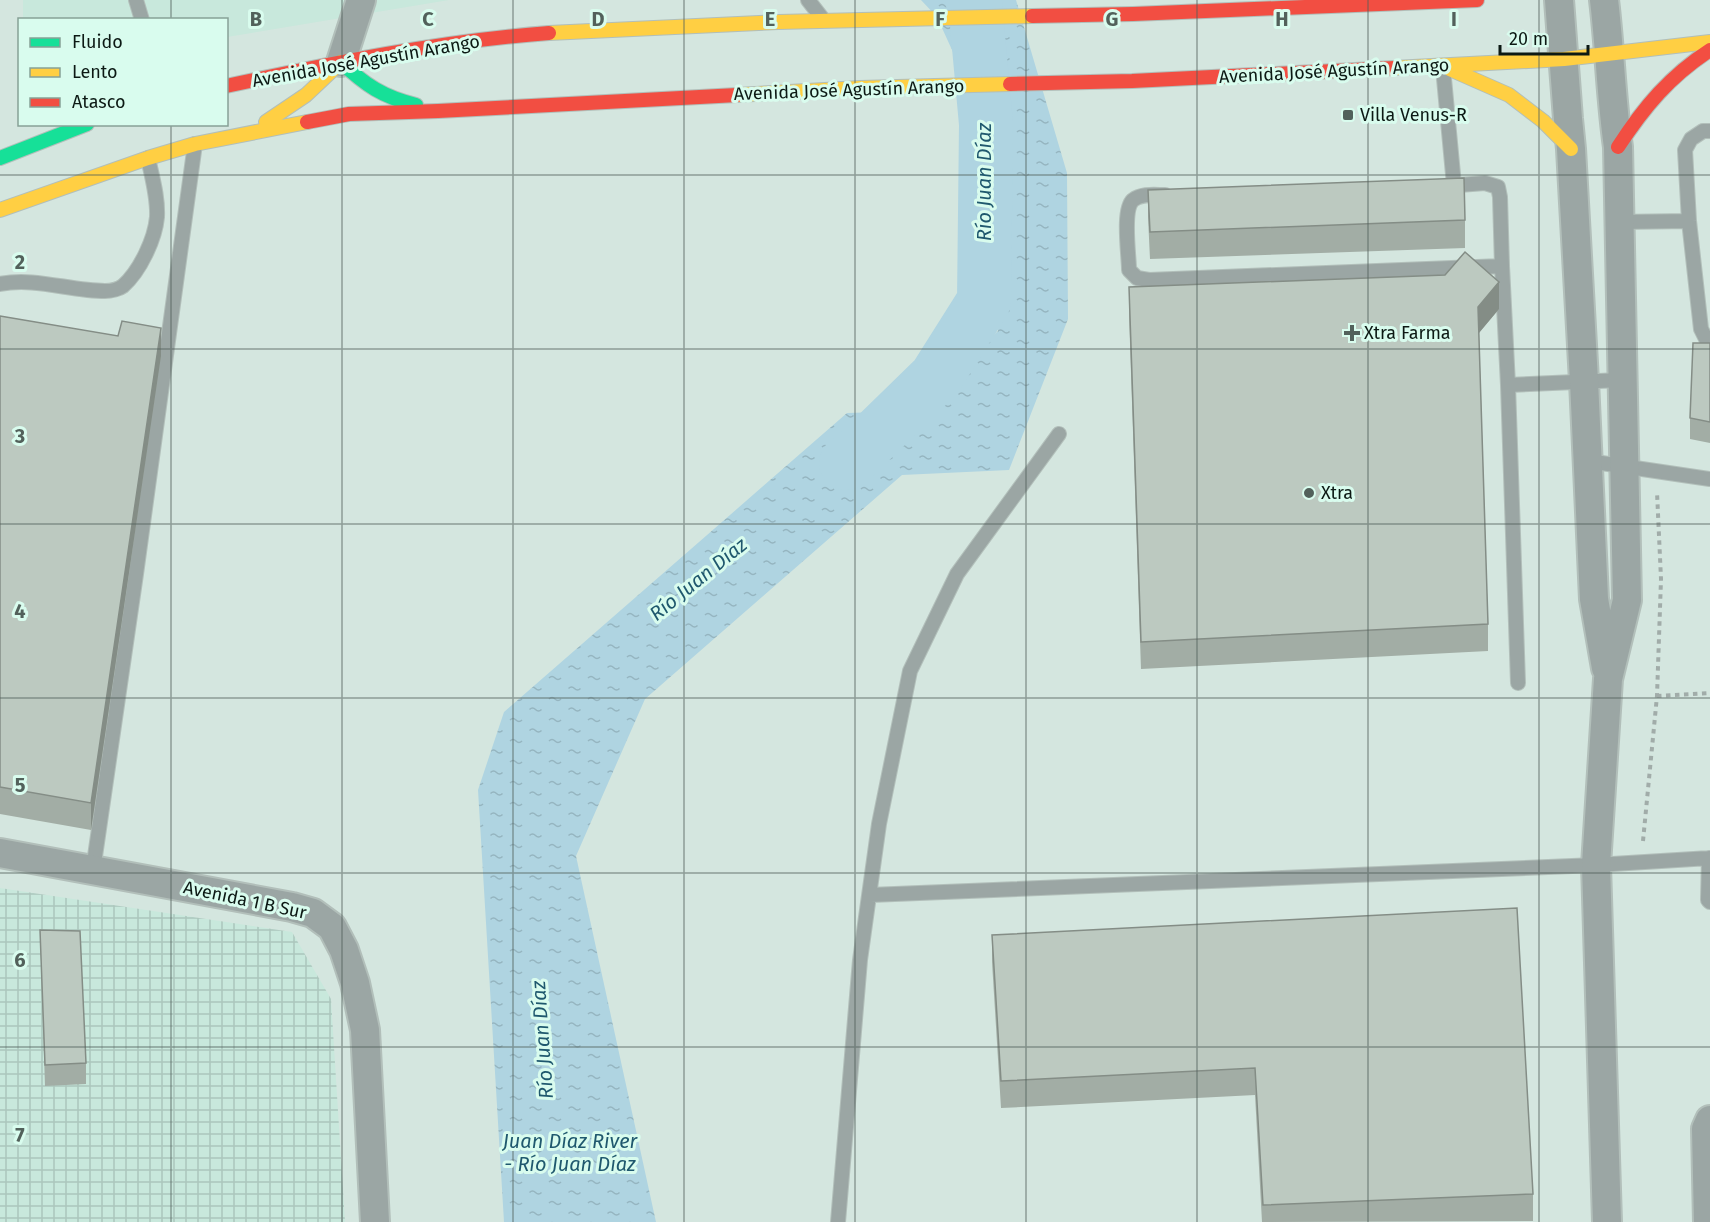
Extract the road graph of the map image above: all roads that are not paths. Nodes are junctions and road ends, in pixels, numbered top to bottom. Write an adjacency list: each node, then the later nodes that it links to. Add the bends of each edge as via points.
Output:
1 (136, 0): 7 (lane)
2 (361, 0): 13 (street)
3 (808, 0): 8 (lane)
4 (1477, 0): 8 (main road, Avenida José Agustín Arango, via 1133,14)
5 (1559, 0): 12 (street)
6 (1604, 0): 11 (street)
7 (141, 18)
8 (824, 20): 13 (main road, Avenida José Agustín Arango, via 508,36)
9 (1710, 42): 11 (main road, Avenida José Agustín Arango)
10 (1710, 50): 21 (main road, via 1664,85)
11 (1610, 55): 12 (main road, Avenida José Agustín Arango); 21 (street)
12 (1564, 59): 14 (main road, Avenida José Agustín Arango); 22 (street)
13 (341, 62): 15 (main road, Avenida José Agustín Arango); 16 (main road, via 378,93); 19 (main road, via 301,101)
14 (1442, 66): 16 (main road, Avenida José Agustín Arango, via 1132,81 860,88); 22 (main road, via 1509,95); 25 (lane)
15 (228, 86)
16 (438, 111): 19 (main road, Avenida José Agustín Arango, via 349,114)
17 (82, 126): 23 (main road)
18 (1710, 131): 29 (lane, via 1702,131 1691,139 1685,150)
19 (241, 135): 20 (main road, Avenida José Agustín Arango)
20 (195, 144): 24 (main road, Avenida José Agustín Arango); 46 (lane)
21 (1618, 147): 30 (street)
22 (1571, 149): 35 (street)
23 (0, 158)
24 (148, 158): 28 (main road, Avenida José Agustín Arango); 32 (lane, via 157,218 147,251 121,288 107,291 31,283)
25 (1454, 185): 26 (lane); 31 (lane, via 1485,183 1498,187)
26 (1430, 186)
27 (1179, 194): 31 (lane, via 1143,195 1132,201 1127,212 1130,270 1137,278)
28 (0, 210)
29 (1689, 221): 30 (lane); 33 (lane, via 1701,328)
30 (1619, 222): 34 (street)
31 (1502, 266): 36 (lane)
32 (0, 284)
33 (1710, 341)
34 (1622, 380): 35 (lane); 39 (street)
35 (1584, 381): 36 (lane); 38 (street)
36 (1508, 385): 42 (lane)
37 (1059, 434): 47 (lane, via 957,574 910,671 879,824)
38 (1588, 461): 39 (lane); 41 (street, via 1594,599)
39 (1624, 467): 40 (lane); 41 (street, via 1627,600)
40 (1710, 480)
41 (1608, 679): 45 (street)
42 (1518, 683)
43 (0, 853): 46 (street, Avenida 1 B Sur)
44 (1709, 858): 45 (lane); 48 (lane)
45 (1596, 865): 47 (lane); 52 (street)
46 (93, 870): 50 (street, Avenida 1 B Sur, via 292,906 313,913 332,927 356,983 365,1030)
47 (870, 895): 51 (lane, via 860,960)
48 (1710, 902)
49 (1710, 1120): 53 (street, via 1706,1129)
50 (375, 1222)
51 (838, 1222)
52 (1607, 1222)
53 (1708, 1222)

